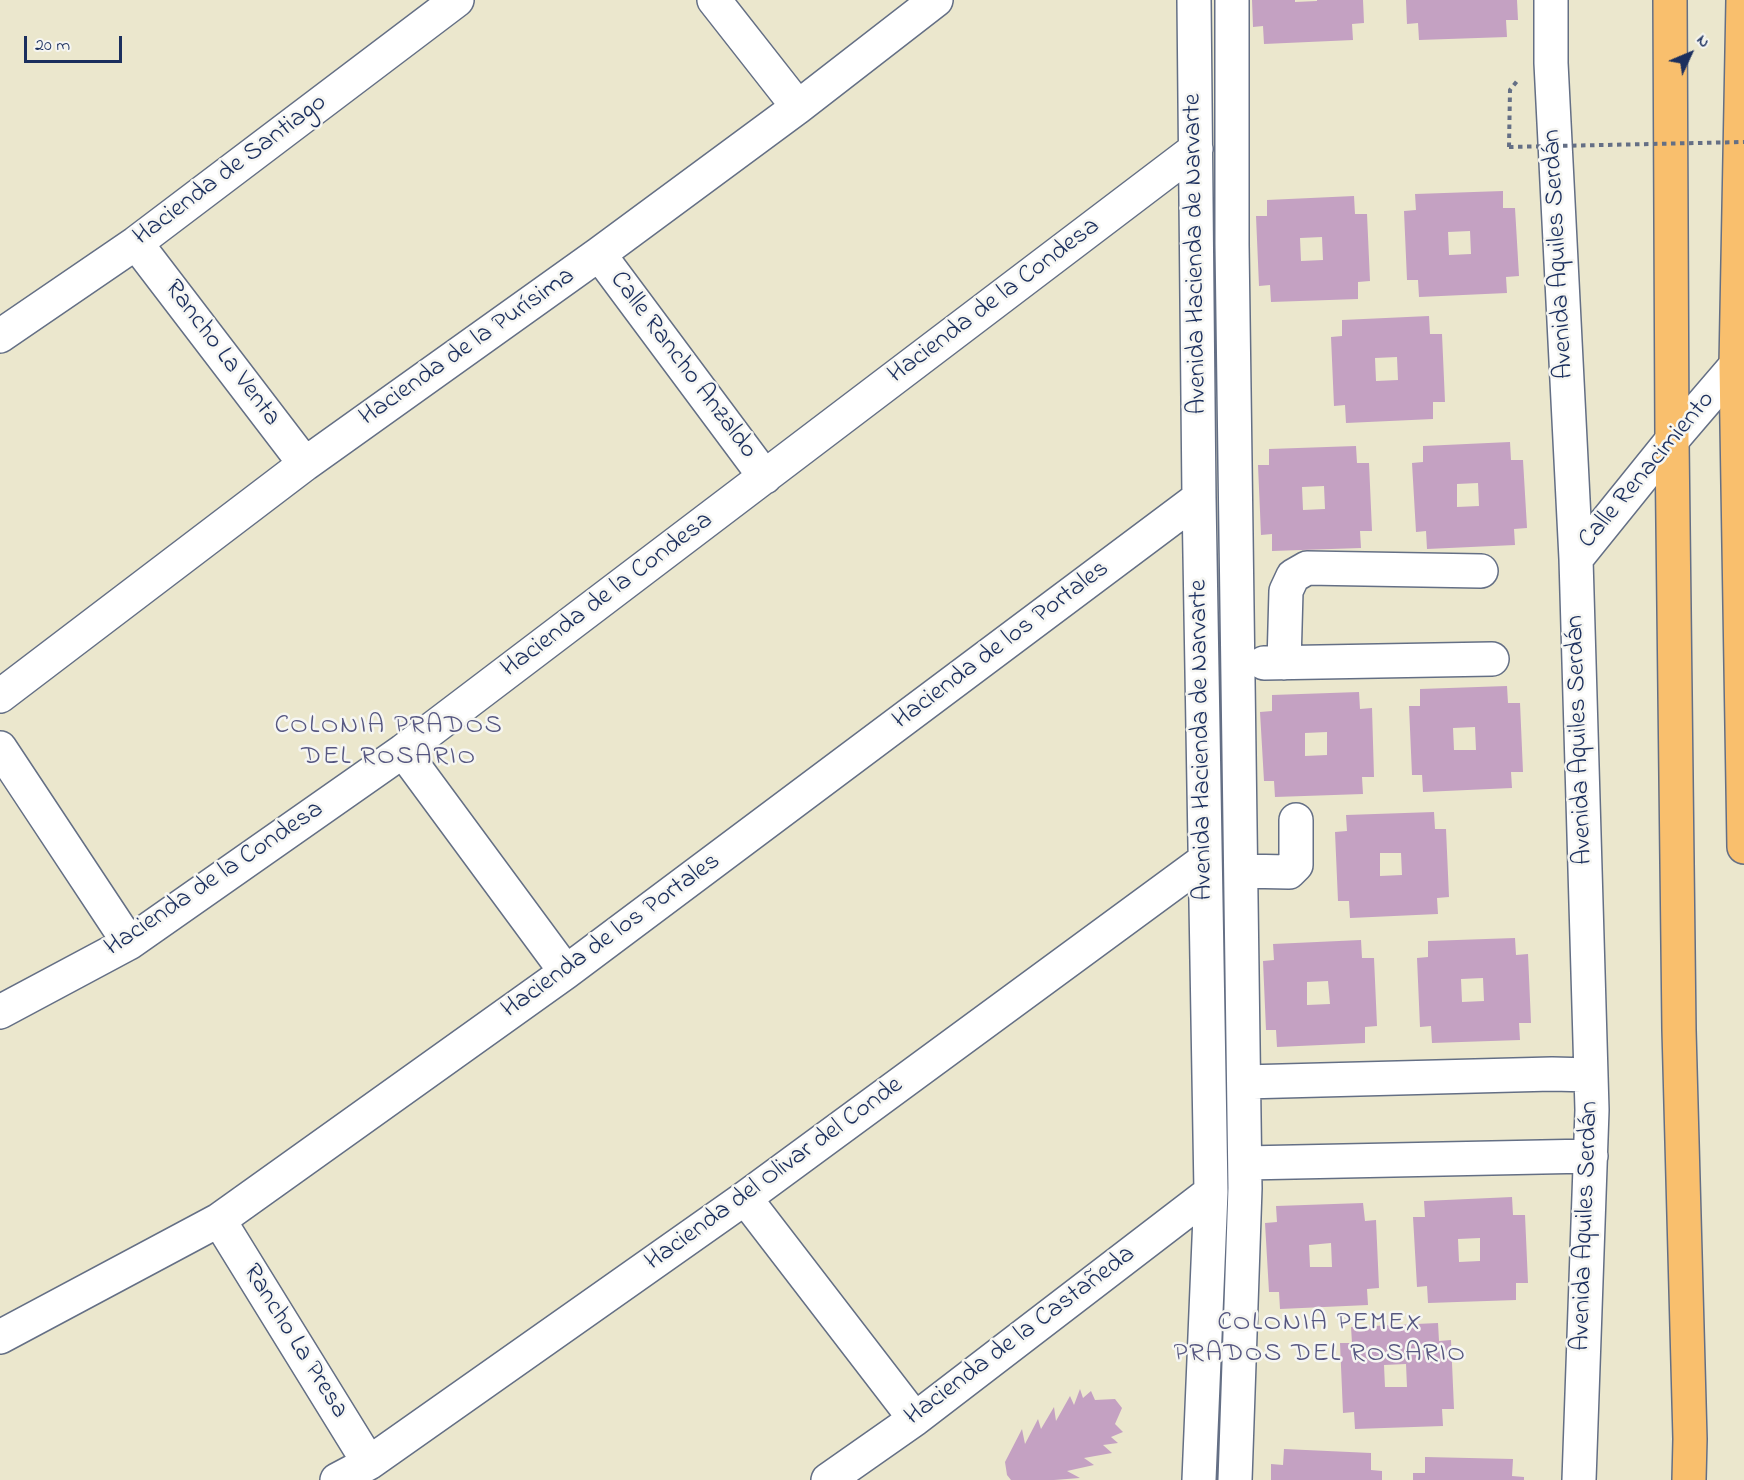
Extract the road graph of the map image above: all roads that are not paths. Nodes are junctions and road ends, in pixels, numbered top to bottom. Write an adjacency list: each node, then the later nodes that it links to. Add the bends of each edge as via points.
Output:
1 (457, 0): 11 (street, Hacienda de Santiago)
2 (714, 0): 9 (street)
3 (936, 0): 9 (street, Hacienda de la Purísima)
4 (1194, 0): 10 (street, Avenida Hacienda de Narvarte)
5 (1232, 0): 12 (street, Avenida Hacienda de Narvarte)
6 (1551, 0): 21 (street, Avenida Aquiles Serdán)
7 (1670, 0): 17 (main road)
8 (1743, 0): 16 (main road)
9 (798, 107): 13 (street, Hacienda de la Purísima)
10 (1196, 149): 14 (street, Avenida Hacienda de Narvarte); 19 (street, Hacienda de la Condesa)
11 (136, 243): 15 (street, Hacienda de Santiago); 18 (street, Rancho La Venta)
12 (1232, 244): 14 (street); 24 (street, Avenida Hacienda de Narvarte)
13 (599, 254): 18 (street, Hacienda de la Purísima); 19 (street, Calle Rancho Anzaldo)
14 (1197, 254): 20 (street, Avenida Hacienda de Narvarte)
15 (0, 336)
16 (1740, 360): 17 (street, Calle Renacimiento); 30 (main road)
17 (1672, 440): 21 (street, Calle Renacimiento); 51 (main road)
18 (305, 464): 26 (street, Hacienda de la Purísima)
19 (765, 477): 28 (street, Hacienda de la Condesa)
20 (1199, 498): 31 (street, Avenida Hacienda de Narvarte); 34 (street, Hacienda de los Portales)
21 (1576, 559): 36 (street, Avenida Aquiles Serdán)
22 (1481, 571): 25 (street, via 1307,568 1293,576 1286,591)
23 (1492, 659): 25 (street)
24 (1238, 663): 25 (street); 32 (street, Avenida Hacienda de Narvarte)
25 (1284, 663)
26 (0, 696)
27 (0, 748): 33 (street)
28 (403, 751): 33 (street, Hacienda de la Condesa); 34 (street)
29 (1296, 820): 32 (street, via 1296,865 1289,872)
30 (1744, 847)
31 (1205, 860): 40 (street, Avenida Hacienda de Narvarte); 41 (street, Hacienda del Olivar del Conde)
32 (1241, 871): 37 (street, Avenida Hacienda de Narvarte)
33 (129, 943): 35 (street, Hacienda de la Condesa)
34 (567, 972): 42 (street, Hacienda de los Portales)
35 (0, 1012)
36 (1591, 1075): 37 (street); 38 (street, Avenida Aquiles Serdán)
37 (1244, 1082): 39 (street, Avenida Hacienda de Narvarte)
38 (1591, 1156): 39 (street); 50 (street, Avenida Aquiles Serdán)
39 (1245, 1162): 49 (street, Avenida Hacienda de Narvarte)
40 (1211, 1192): 44 (street, Hacienda de la Castañeda); 48 (street, Avenida Hacienda de Narvarte)
41 (745, 1198): 44 (street); 45 (street, Hacienda del Olivar del Conde)
42 (219, 1220): 43 (street, Hacienda de los Portales); 45 (street, Rancho La Presa)
43 (0, 1337)
44 (915, 1419): 47 (street, Hacienda de la Castañeda)
45 (369, 1463): 46 (street, Hacienda del Olivar del Conde)
46 (337, 1480)
47 (828, 1480)
48 (1199, 1480)
49 (1235, 1480)
50 (1579, 1480)
51 (1689, 1480)

